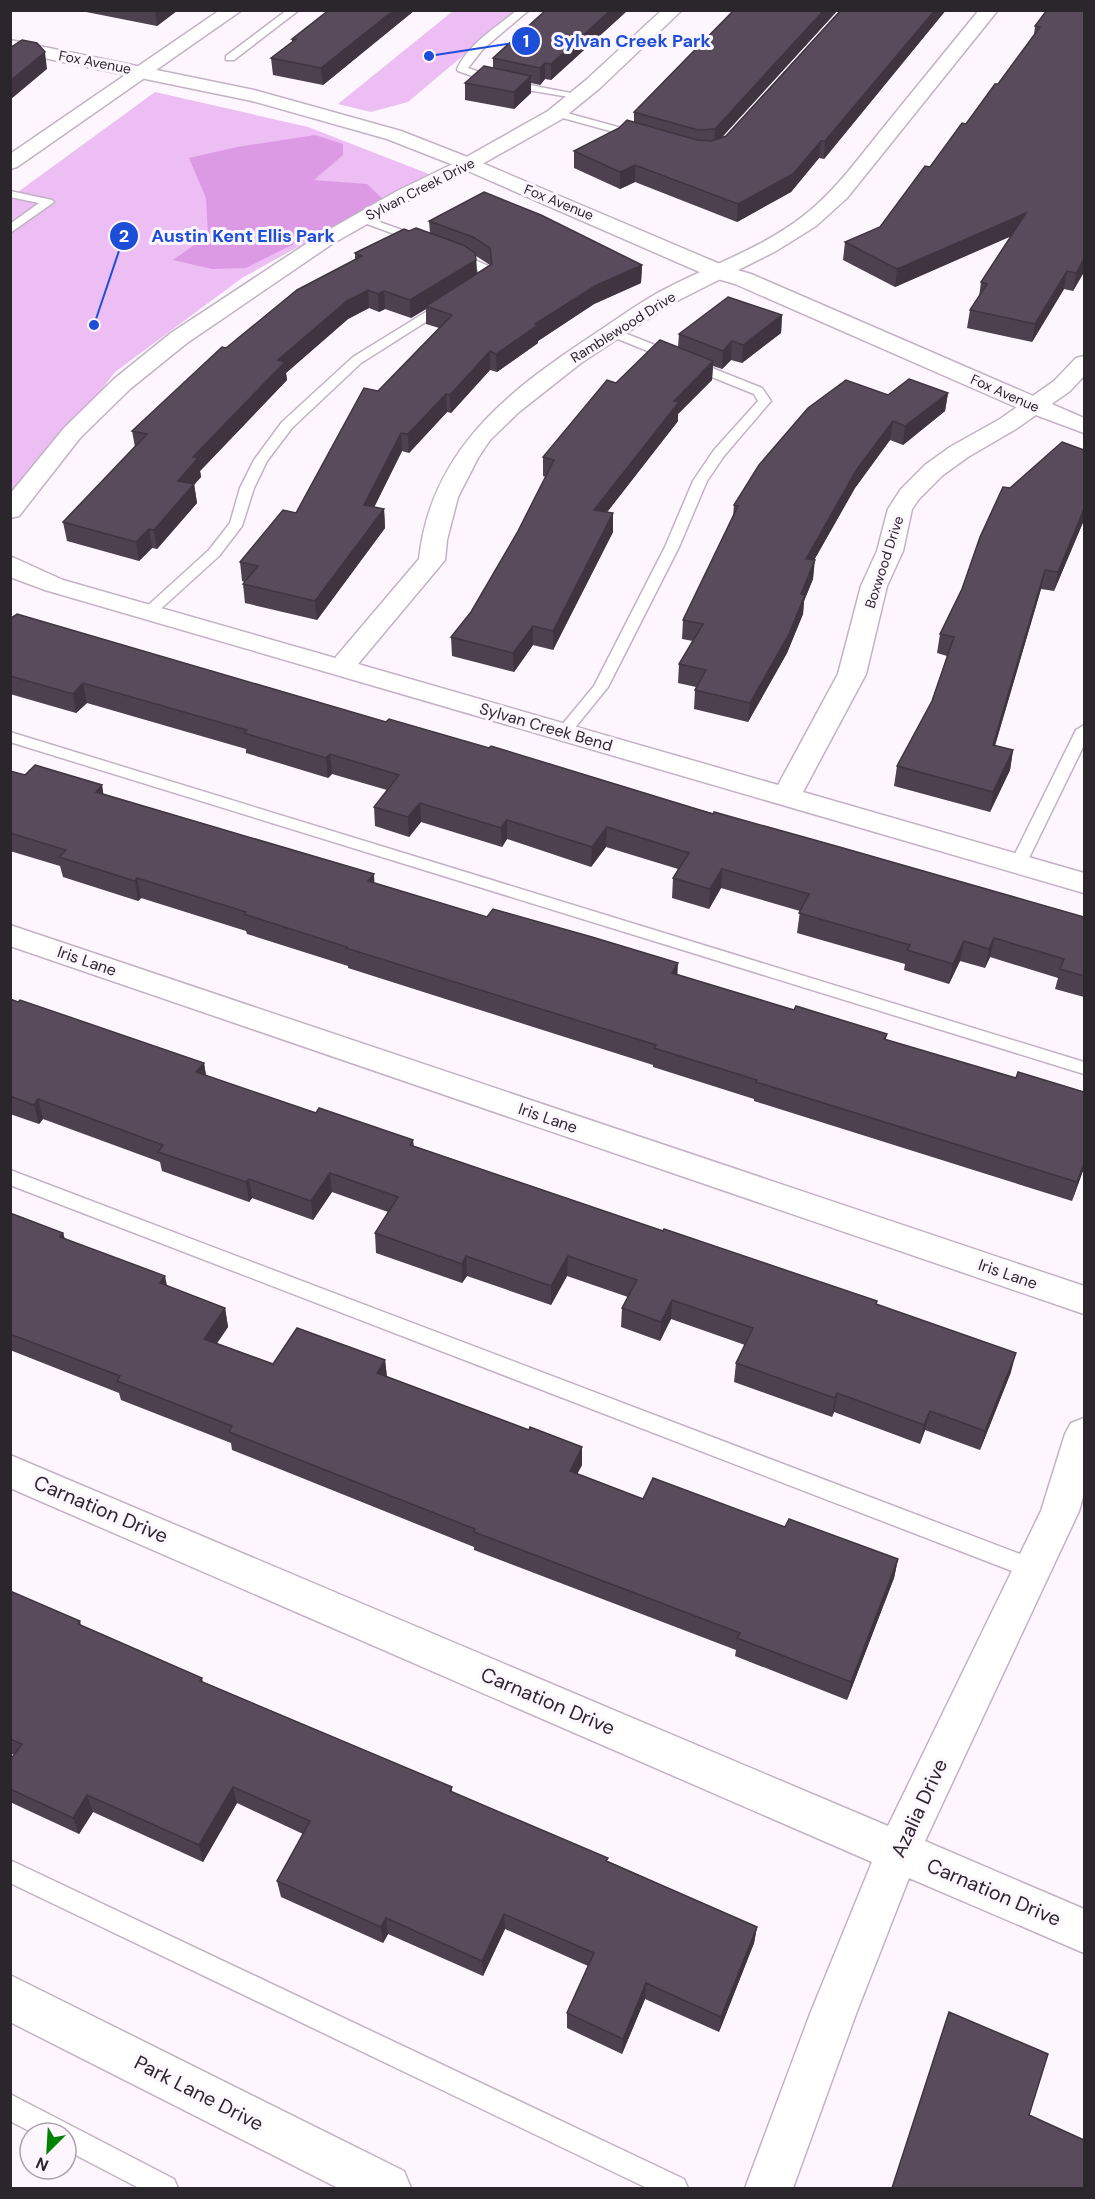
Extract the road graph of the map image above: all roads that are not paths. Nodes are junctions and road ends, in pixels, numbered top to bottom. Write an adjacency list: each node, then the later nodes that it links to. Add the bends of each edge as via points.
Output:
1 (233, 10): 8 (street)
2 (294, 10): 7 (lane)
3 (524, 10): 9 (lane, via 474,52 462,69 487,79)
4 (673, 10): 9 (street, Sylvan Creek Drive)
5 (989, 10): 17 (street, Ramblewood Drive, via 840,194 809,222)
6 (10, 45): 8 (street, Fox Avenue)
7 (230, 58)
8 (144, 72): 12 (street); 13 (street, Fox Avenue, via 346,120)
9 (577, 97): 10 (street, Sylvan Creek Drive)
10 (556, 113): 11 (lane); 13 (street, Sylvan Creek Drive)
11 (653, 140)
12 (10, 163)
13 (468, 164): 15 (street, Sylvan Creek Drive); 17 (street, Fox Avenue)
14 (10, 194): 16 (lane, via 48,202)
15 (363, 219): 22 (street, Sylvan Creek Drive, via 179,338 122,384 72,433); 24 (lane, via 470,259 484,268 485,280 357,360 286,425 261,460 247,488 237,523 214,553)
16 (10, 230)
17 (719, 272): 18 (street, Ramblewood Drive, via 661,300); 20 (street, Fox Avenue, via 868,332)
18 (612, 332): 25 (street, Ramblewood Drive, via 511,407 482,435 446,497 432,560); 27 (lane, via 758,391 765,401 700,481 672,547 601,687)
19 (1084, 363): 20 (street, Boxwood Drive, via 1062,386)
20 (1033, 406): 21 (street, Fox Avenue); 29 (street, Boxwood Drive, via 934,470 900,509 890,551 874,586 852,674)
21 (1084, 426)
22 (10, 511)
23 (10, 564): 24 (street, Sylvan Creek Bend, via 54,585)
24 (149, 612): 25 (street, Sylvan Creek Bend)
25 (341, 667): 27 (street, Sylvan Creek Bend)
26 (1084, 730): 30 (lane)
27 (564, 732): 29 (street, Sylvan Creek Bend)
28 (10, 737): 33 (lane)
29 (786, 797): 30 (street, Sylvan Creek Bend)
30 (1018, 864): 31 (street, Sylvan Creek Bend)
31 (1084, 883)
32 (10, 935): 35 (street, Iris Lane)
33 (1084, 1068)
34 (10, 1178): 38 (lane)
35 (1084, 1300)
36 (1084, 1434): 38 (street, Azalia Drive, via 1060,1511)
37 (10, 1471): 39 (street, Carnation Drive)
38 (1033, 1569): 39 (street, Azalia Drive)
39 (898, 1851): 41 (street, Carnation Drive); 49 (street, Azalia Drive)
40 (10, 1871): 48 (lane)
41 (1084, 1931)
42 (10, 1997): 46 (street, Park Lane Drive)
43 (10, 2107): 44 (lane)
44 (37, 2121)
45 (78, 2142): 47 (lane)
46 (368, 2184)
47 (165, 2188)
48 (675, 2188)
49 (769, 2188)

